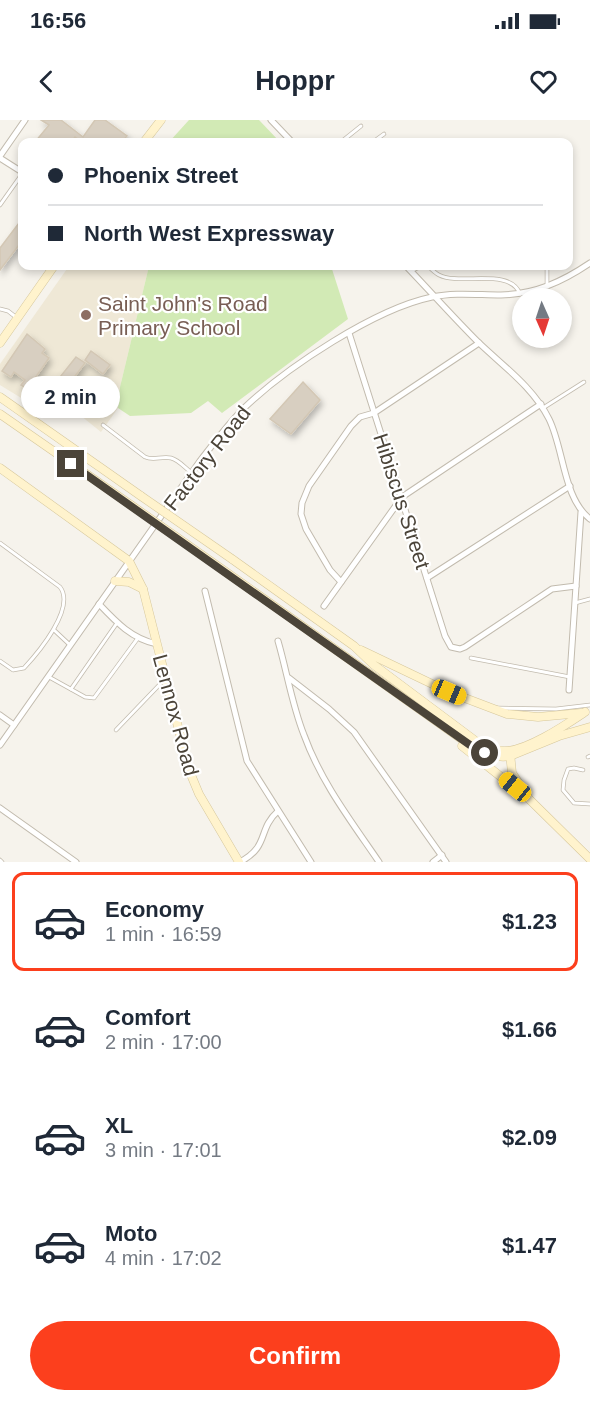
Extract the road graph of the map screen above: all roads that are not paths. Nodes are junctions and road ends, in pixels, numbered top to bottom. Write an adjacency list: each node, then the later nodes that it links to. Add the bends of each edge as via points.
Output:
1 (26, 120): 10 (street)
2 (160, 120): 6 (main road)
3 (271, 120): 7 (street)
4 (361, 126): 8 (lane)
5 (384, 134): 9 (lane)
6 (147, 138)
7 (288, 138)
8 (346, 138)
9 (378, 138)
10 (0, 157): 11 (street)
11 (18, 170)
12 (18, 179): 13 (lane)
13 (0, 206)
14 (590, 263): 19 (street, Factory Road)
15 (51, 270): 25 (main road)
16 (434, 270): 20 (lane, via 442,276 494,279)
17 (546, 270): 19 (lane)
18 (411, 271): 23 (street)
19 (547, 287): 21 (street, Factory Road)
20 (518, 288)
21 (543, 288)
22 (512, 294): 23 (street, Factory Road)
23 (433, 297): 26 (street, Factory Road, via 403,306); 27 (street)
24 (0, 309): 25 (lane)
25 (18, 318): 28 (main road)
26 (349, 333): 32 (street, Hibiscus Street); 36 (street, Factory Road, via 285,374 244,408)
27 (479, 343): 31 (street); 32 (street)
28 (0, 344)
29 (584, 382): 31 (lane)
30 (0, 397): 59 (main road, bridge)
31 (542, 406): 37 (street, via 553,428); 38 (street)
32 (374, 413): 38 (street, Hibiscus Street); 45 (street, via 360,417 351,426 309,486 302,503 306,529)
33 (0, 414): 68 (main road, bridge)
34 (104, 425): 36 (lane, via 145,457 173,459)
35 (0, 468): 42 (main road)
36 (192, 473): 42 (street, Factory Road)
37 (570, 486): 39 (street); 43 (street)
38 (402, 497): 43 (street, Hibiscus Street); 45 (street)
39 (581, 512): 40 (street); 46 (street)
40 (590, 519)
41 (0, 543): 54 (lane, via 63,591 64,603)
42 (129, 561): 44 (street, Factory Road); 47 (main road, Lennox Road)
43 (427, 578): 46 (street, Hibiscus Street, via 448,643 460,649 552,589)
44 (115, 581): 47 (main road); 51 (street, Factory Road)
45 (340, 582): 52 (street)
46 (576, 586): 50 (street)
47 (143, 589): 57 (main road, Lennox Road)
48 (205, 591): 80 (street, via 247,761)
49 (590, 599): 50 (lane)
50 (575, 603): 64 (street)
51 (99, 604): 53 (street); 58 (street, Factory Road)
52 (324, 606)
53 (117, 623): 55 (street); 66 (lane)
54 (54, 630): 58 (lane); 61 (lane, via 24,668 14,670)
55 (138, 638): 57 (street); 66 (lane, via 94,698)
56 (278, 641): 65 (street)
57 (157, 644): 63 (main road, Lennox Road)
58 (70, 645): 62 (street, Factory Road)
59 (354, 646): 69 (main road, via 507,714 538,717); 75 (main road, via 477,742)
60 (471, 658): 64 (lane)
61 (0, 661)
62 (48, 677): 66 (lane); 71 (street, Factory Road)
63 (166, 677): 73 (lane); 84 (main road, Lennox Road, via 193,782)
64 (570, 677): 67 (street)
65 (289, 678): 81 (street, via 354,732); 86 (street, via 300,725 320,771)
66 (71, 689)
67 (569, 690)
68 (414, 706): 75 (main road, via 485,753 502,758); 77 (main road)
69 (588, 710): 75 (main road)
70 (0, 715): 71 (street)
71 (14, 725): 74 (street, Factory Road)
72 (590, 727): 75 (main road)
73 (116, 730)
74 (0, 745)
75 (510, 754): 77 (main road, via 512,773)
76 (583, 770): 78 (lane, via 568,769 563,790 574,803)
77 (529, 799): 82 (main road)
78 (590, 804)
79 (0, 808): 83 (street)
80 (278, 811): 84 (street, via 269,821 259,848); 85 (street)
81 (441, 855): 87 (street); 88 (street)
82 (590, 859)
83 (76, 862)
84 (239, 862)
85 (311, 862)
86 (380, 862)
87 (433, 862)
88 (446, 862)

